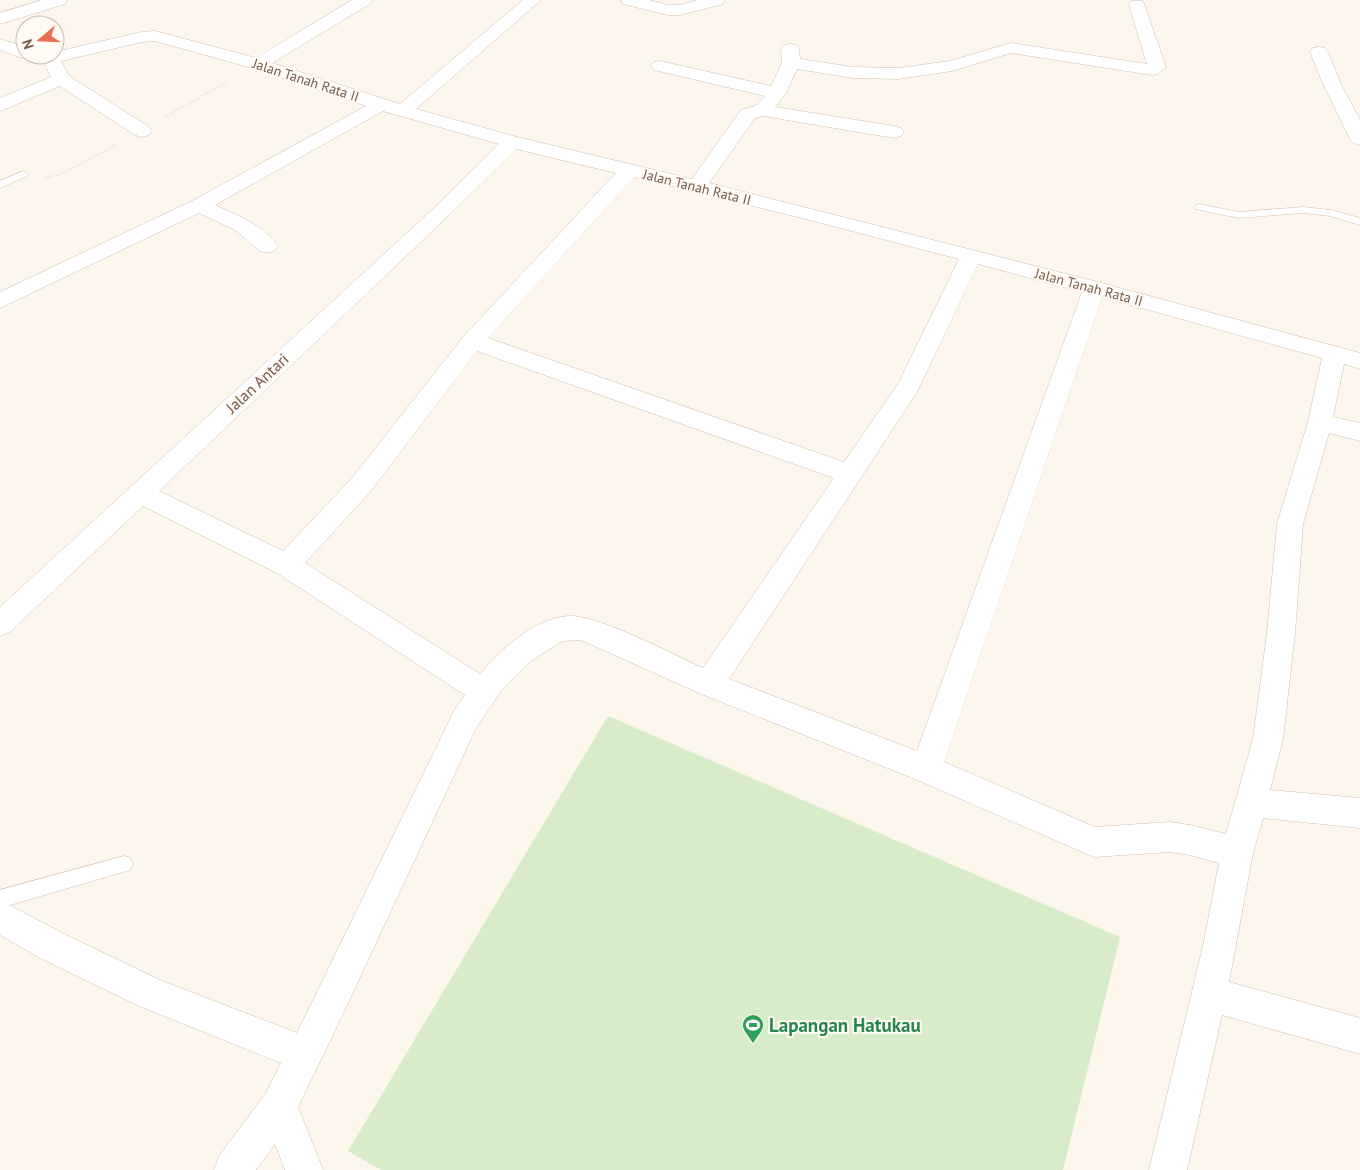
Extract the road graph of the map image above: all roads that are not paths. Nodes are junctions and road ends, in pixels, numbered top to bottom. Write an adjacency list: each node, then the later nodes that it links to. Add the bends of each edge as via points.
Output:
1 (59, 0): 7 (street)
2 (364, 0): 12 (street)
3 (532, 0): 20 (street)
4 (629, 0): 5 (street, via 680,10)
5 (717, 0)
6 (1137, 5): 16 (street, via 1157,68 1152,70 1012,48 942,69 904,73 864,74 790,56)
7 (0, 19)
8 (0, 44): 9 (street)
9 (15, 49)
10 (1319, 52): 23 (street)
11 (65, 53): 12 (street, Jalan Tanah Rata II, via 154,36)
12 (258, 64): 18 (street, Jalan Tanah Rata II)
13 (49, 65): 15 (street)
14 (660, 66): 16 (street)
15 (60, 79): 17 (street); 21 (street)
16 (776, 93): 19 (street)
17 (0, 105)
18 (381, 105): 20 (street, Jalan Tanah Rata II); 29 (street)
19 (762, 110): 22 (street); 28 (street, via 748,114)
20 (403, 111): 24 (street, Jalan Tanah Rata II)
21 (142, 131)
22 (894, 132)
23 (1360, 139)
24 (512, 142): 25 (street, Jalan Tanah Rata II); 42 (street, Jalan Antari)
25 (630, 170): 28 (street, Jalan Tanah Rata II); 36 (street)
26 (23, 174): 27 (lane)
27 (0, 185)
28 (697, 187): 33 (street, Jalan Tanah Rata II)
29 (199, 205): 32 (street, via 242,226); 35 (street)
30 (1200, 207): 31 (lane, via 1238,215 1303,210 1331,213)
31 (1360, 222)
32 (267, 246)
33 (971, 256): 34 (street, Jalan Tanah Rata II); 41 (street, via 909,386)
34 (1094, 288): 37 (street, Jalan Tanah Rata II); 47 (street)
35 (0, 301)
36 (472, 341): 41 (street); 43 (street, via 361,485)
37 (1334, 355): 38 (street, Jalan Tanah Rata II); 39 (street)
38 (1360, 361)
39 (1320, 422): 40 (street); 48 (street, via 1290,524 1268,738)
40 (1360, 432)
41 (850, 474): 45 (street)
42 (141, 494): 43 (street); 44 (street, Jalan Antari)
43 (287, 565): 46 (street)
44 (0, 624)
45 (709, 684): 46 (street, via 596,633 583,628 565,628 535,642 503,668); 47 (street)
46 (483, 691): 56 (street, via 465,720)
47 (926, 769): 50 (street, via 1094,842 1113,844 1162,837 1186,839)
48 (1250, 802): 49 (street); 50 (street)
49 (1360, 813)
50 (1237, 853): 54 (street)
51 (124, 864): 52 (lane)
52 (0, 899)
53 (0, 916): 56 (street, via 52,946 151,994)
54 (1208, 994): 55 (street); 60 (street)
55 (1360, 1036)
56 (305, 1054): 57 (street)
57 (279, 1106): 58 (street); 59 (street)
58 (233, 1170)
59 (304, 1170)
60 (1168, 1170)

